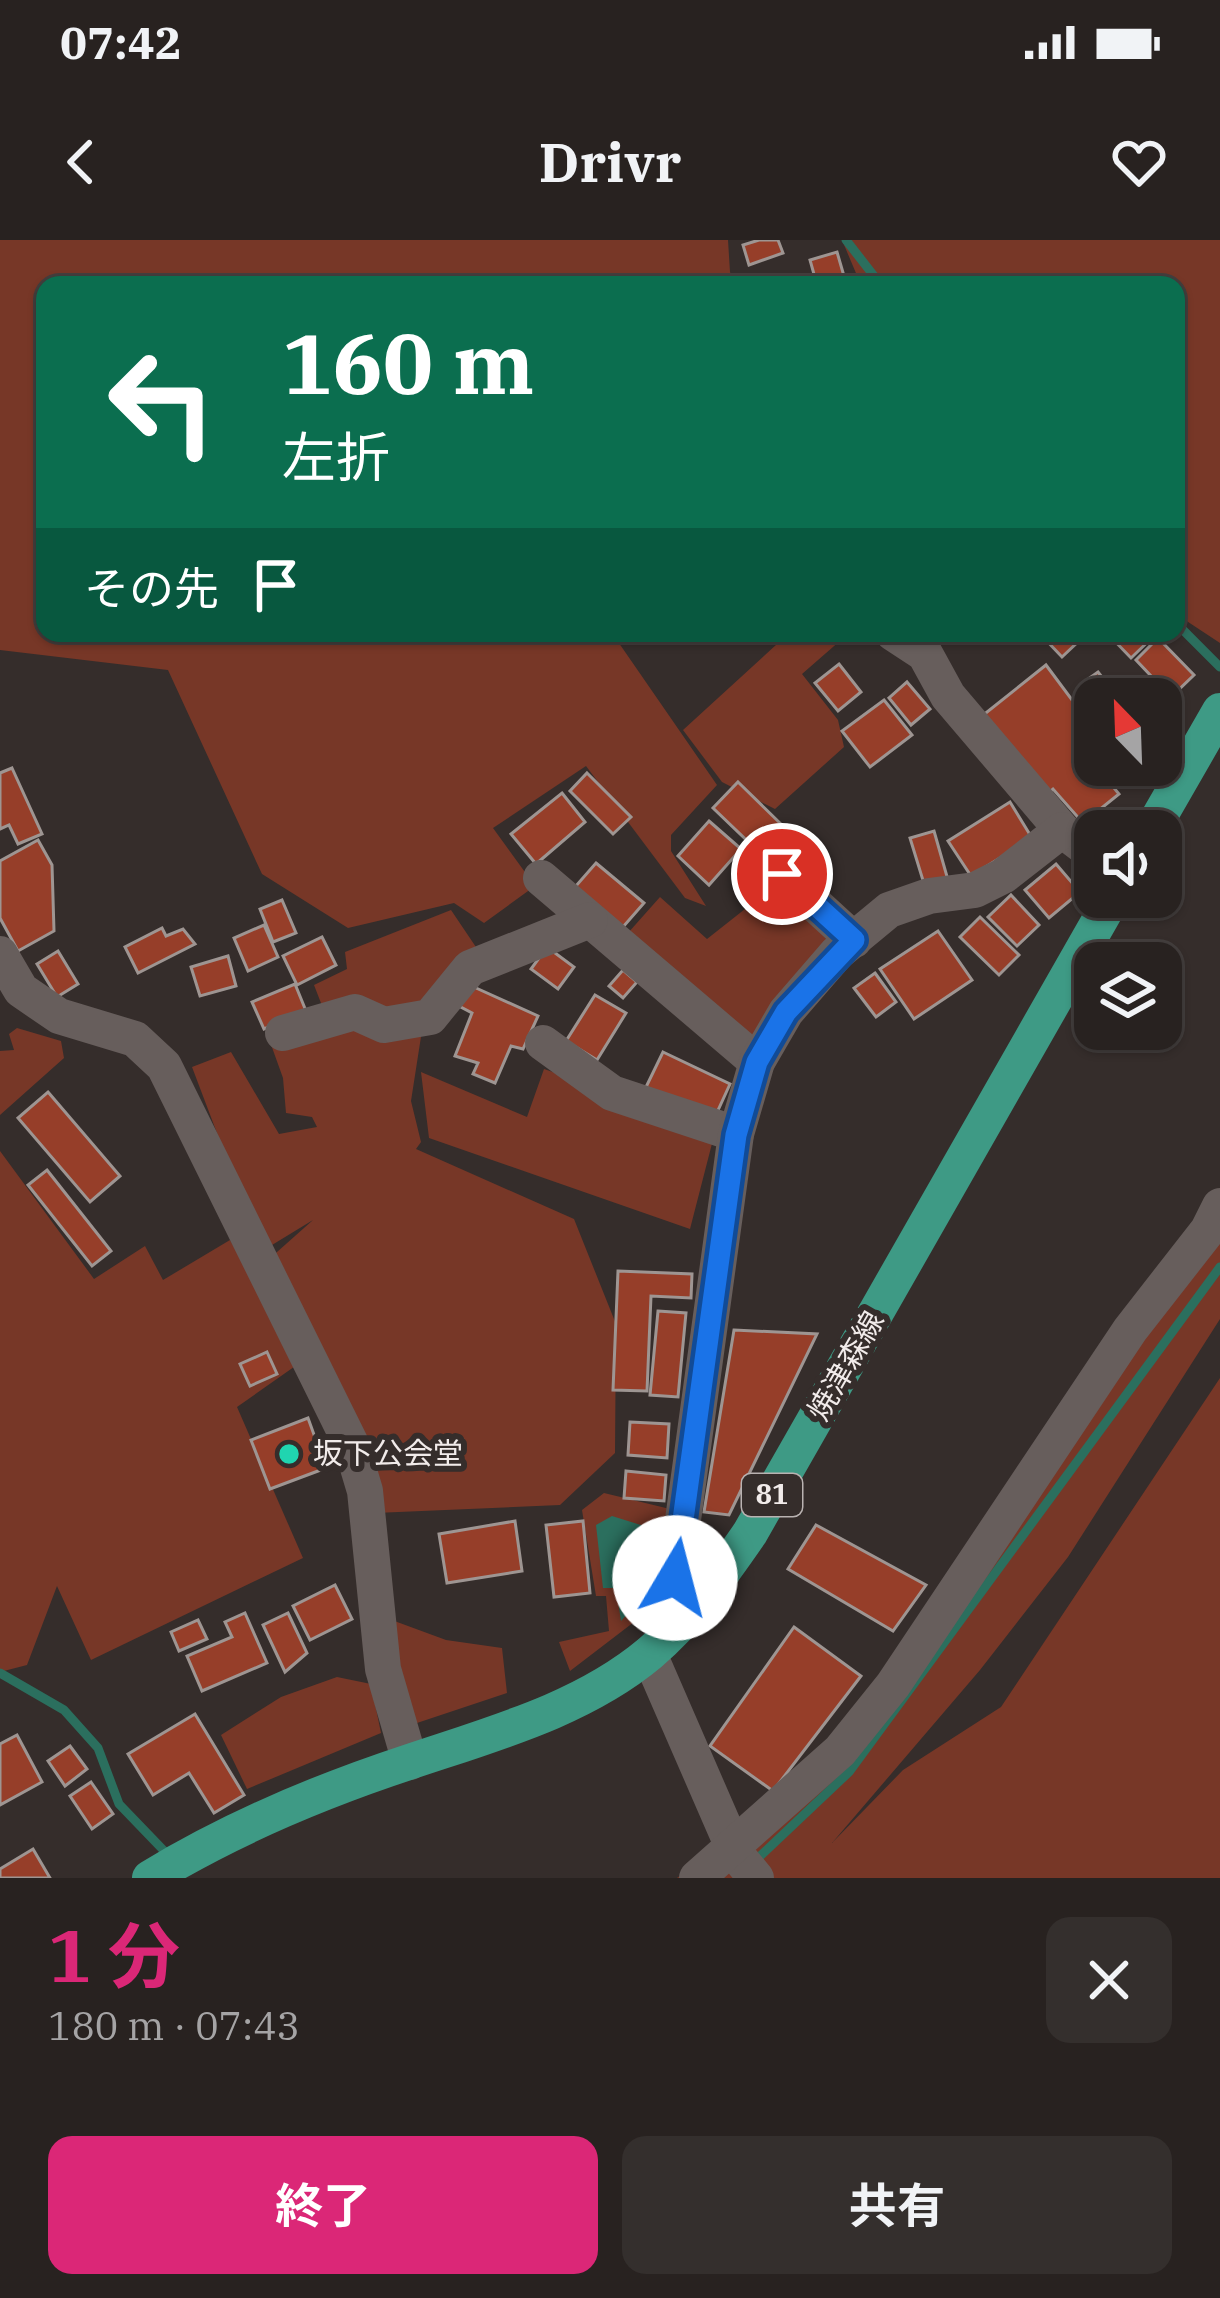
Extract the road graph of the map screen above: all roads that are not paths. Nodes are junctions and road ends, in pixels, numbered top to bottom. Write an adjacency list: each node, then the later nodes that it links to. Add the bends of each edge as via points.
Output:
1 (907, 642): 4 (street, via 926,654 949,696)
2 (1220, 711): 3 (main road)
3 (1163, 810)
4 (1062, 830): 5 (street); 10 (street, via 1003,876 889,910)
5 (1074, 839)
6 (782, 874): 10 (street)
7 (541, 878): 9 (street)
8 (1101, 918): 17 (main road, 焼津森線 / 81, via 750,1534)
9 (590, 920): 12 (street, via 470,968 430,1017 384,1025 355,1012); 14 (street)
10 (854, 940): 14 (street, via 786,1012)
11 (0, 954): 19 (street, via 21,990 59,1016 135,1039 164,1066 352,1444 365,1491 383,1669)
12 (283, 1033)
13 (543, 1043): 15 (street, via 612,1093)
14 (757, 1062): 15 (street)
15 (736, 1135): 17 (street, via 675,1578)
16 (1220, 1206): 20 (street, via 893,1684)
17 (688, 1612): 18 (main road, 焼津森線 / 81)
18 (649, 1654): 19 (main road, 焼津森線 / 81, via 551,1711); 20 (street)
19 (410, 1762): 21 (main road, 焼津森線 / 81, via 282,1809)
20 (742, 1861): 22 (street)
21 (154, 1876)
22 (697, 1878)

